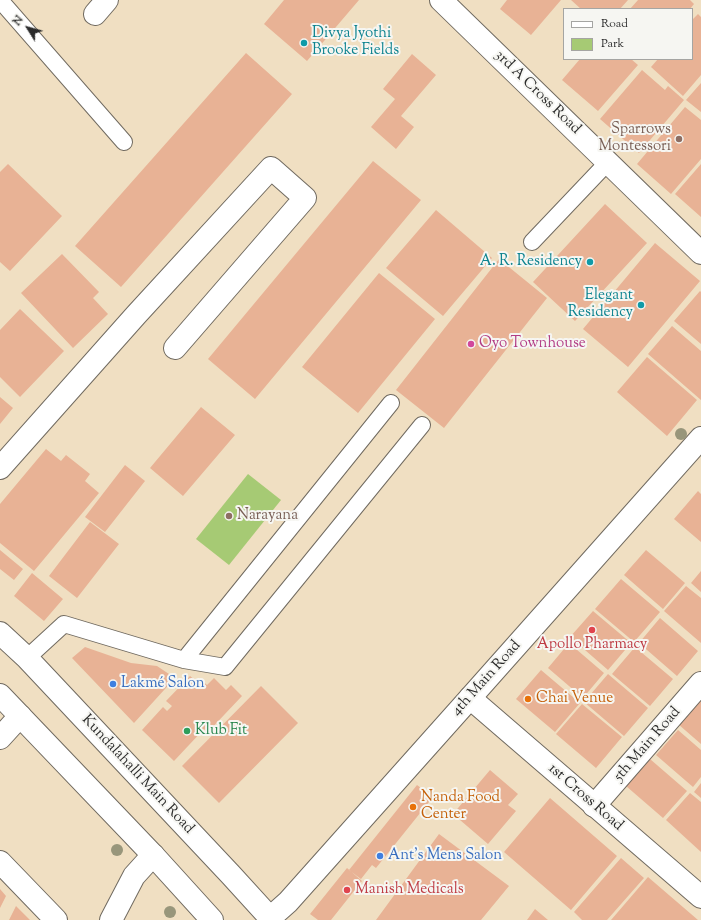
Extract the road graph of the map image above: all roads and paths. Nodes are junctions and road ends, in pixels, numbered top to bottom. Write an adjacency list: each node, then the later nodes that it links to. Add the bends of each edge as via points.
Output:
1 (0, 0): 3 (lane)
2 (441, 0): 4 (street, 3rd A Cross Road)
3 (124, 142)
4 (608, 162): 5 (lane); 6 (street, 3rd A Cross Road)
5 (532, 242)
6 (701, 253)
7 (175, 348): 11 (street, via 306,198 271,168)
8 (391, 403): 14 (lane)
9 (422, 425): 14 (lane, via 225,667)
10 (701, 438): 17 (street, 4th Main Road)
11 (0, 468)
12 (0, 633): 13 (street, Kundalahalli Main Road)
13 (27, 658): 14 (lane, via 64,624); 24 (street, Kundalahalli Main Road)
14 (184, 660)
15 (701, 683): 20 (street, 5th Main Road)
16 (0, 694): 18 (street)
17 (470, 698): 20 (street, 1st Cross Road); 24 (street, 4th Main Road)
18 (20, 716): 19 (street); 21 (street)
19 (0, 738)
20 (594, 806): 23 (street, 1st Cross Road)
21 (153, 855): 26 (street, via 134,876); 27 (street)
22 (0, 862): 25 (street)
23 (701, 898)
24 (271, 919)
25 (56, 920)
26 (111, 920)
27 (212, 920)

